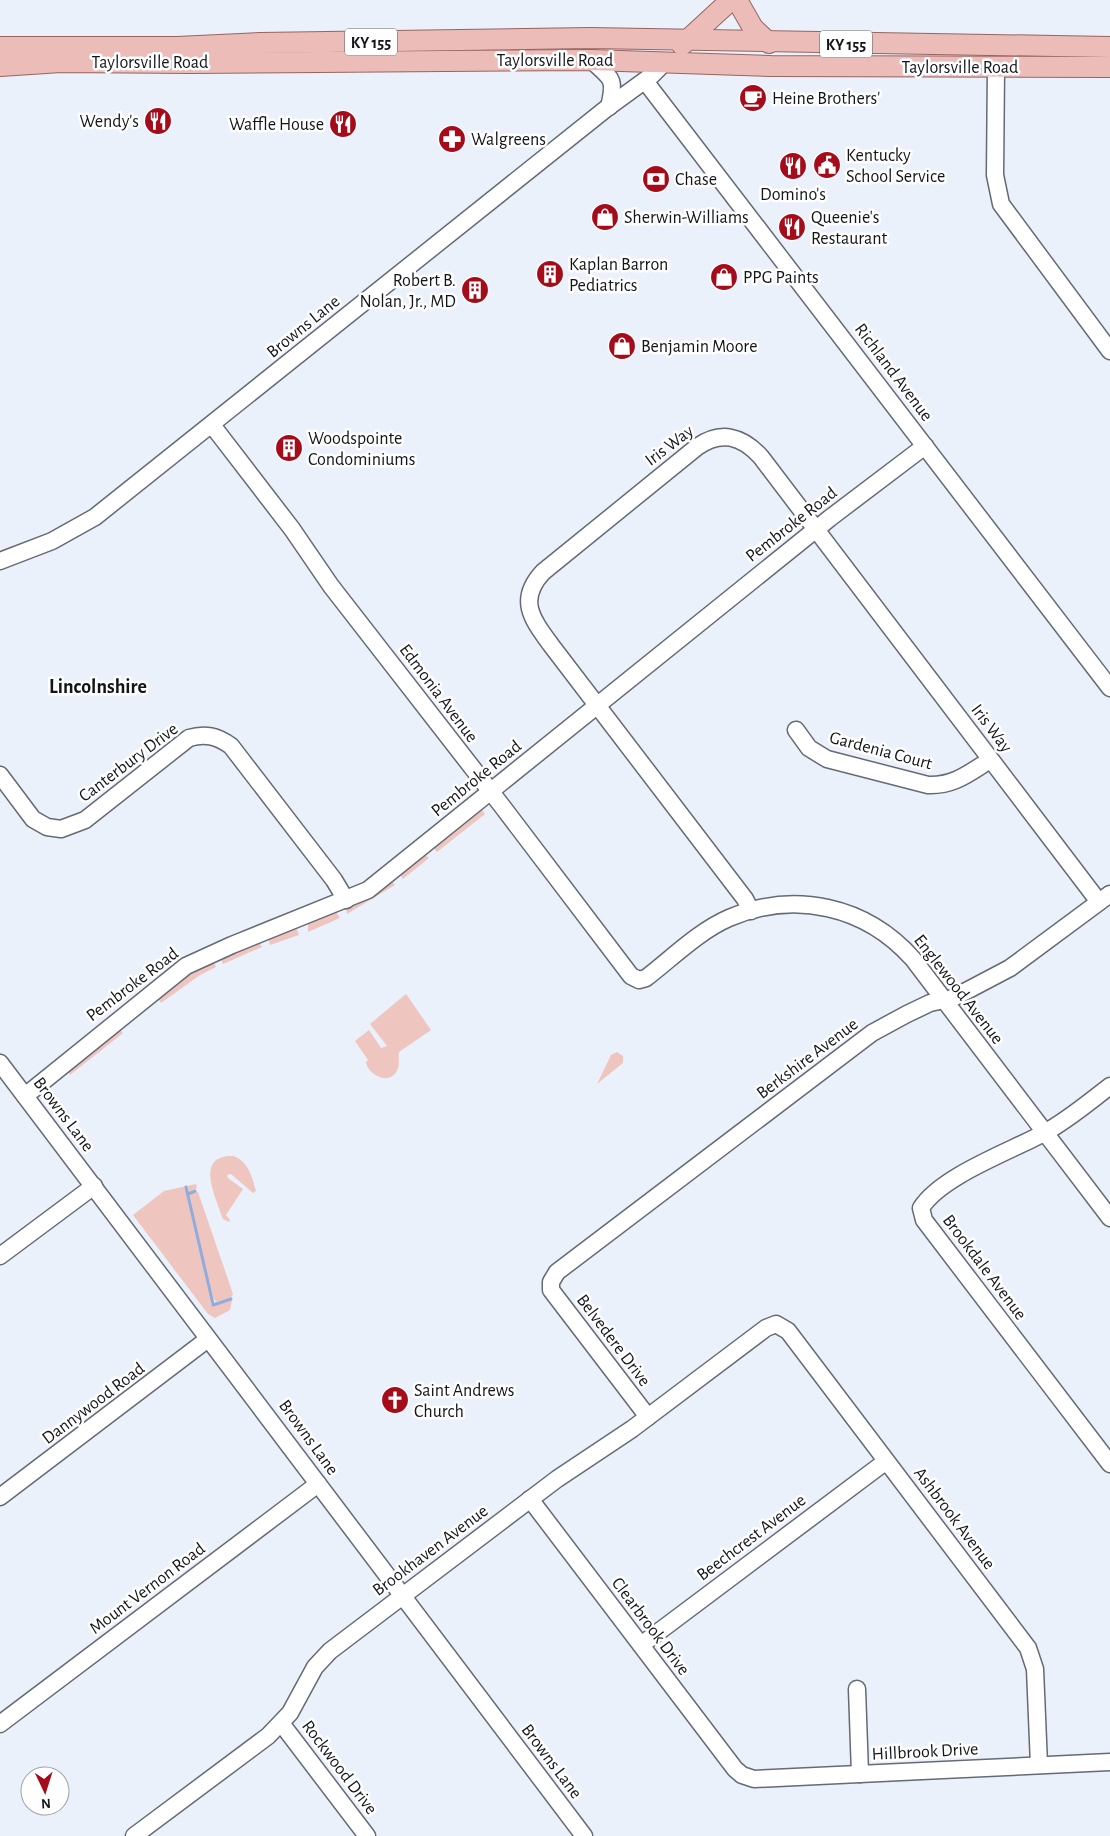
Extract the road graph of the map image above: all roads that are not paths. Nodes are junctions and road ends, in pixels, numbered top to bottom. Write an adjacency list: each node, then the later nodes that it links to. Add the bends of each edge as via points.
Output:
1 (730, 1): 2 (main road); 3 (main road)
2 (686, 41): 3 (main road, Taylorsville Road / KY 155); 4 (main road, Taylorsville Road / KY 155, via 590,38 177,47); 7 (main road)
3 (769, 43): 5 (main road, Taylorsville Road / KY 155)
4 (0, 47)
5 (1110, 47)
6 (591, 60): 7 (main road, Taylorsville Road / KY 155); 8 (main road, Taylorsville Road / KY 155, via 132,61); 12 (street, via 614,87)
7 (664, 63): 10 (main road, Taylorsville Road / KY 155); 11 (street, Browns Lane)
8 (0, 66)
9 (1110, 67): 10 (main road, Taylorsville Road / KY 155)
10 (996, 68): 13 (street, via 994,158 999,200)
11 (645, 80): 12 (street, Browns Lane); 15 (street, Richland Avenue)
12 (609, 107): 14 (street, Browns Lane)
13 (1110, 351)
14 (212, 425): 17 (street, Browns Lane, via 79,527); 23 (street, Edmonia Avenue)
15 (925, 446): 16 (street, Pembroke Road); 18 (street, Richland Avenue)
16 (816, 530): 19 (street, Pembroke Road); 19 (street, Iris Way, via 745,442 722,436 697,447 543,572 532,587 529,600 534,620); 21 (street, Iris Way)
17 (0, 561)
18 (1110, 688)
19 (598, 705): 23 (street, Pembroke Road); 26 (street, Iris Way)
20 (796, 730): 21 (street, Gardenia Court, via 809,748 827,759 928,785 958,780)
21 (990, 760): 24 (street, Iris Way)
22 (0, 775): 25 (street, Canterbury Drive, via 33,819 47,827 73,826 189,738 204,735 218,738 231,746)
23 (491, 793): 25 (street, Pembroke Road, via 368,890); 27 (street, Edmonia Avenue, via 631,976)
24 (1105, 898): 28 (street, Berkshire Avenue, via 1010,968)
25 (346, 900): 31 (street, Pembroke Road, via 186,966)
26 (751, 911): 27 (street, Englewood Avenue, via 713,927); 28 (street, Englewood Avenue, via 808,904 857,917 896,942)
27 (639, 980)
28 (944, 1000): 32 (street, Englewood Avenue); 36 (street, Berkshire Avenue, via 907,1014 872,1033 557,1272)
29 (0, 1063): 31 (street, Browns Lane)
30 (1110, 1086): 32 (street)
31 (25, 1096): 33 (street, Browns Lane)
32 (1045, 1133): 34 (street, Englewood Avenue); 41 (street, Brookdale Avenue, via 972,1168 931,1197 921,1208 921,1214)
33 (94, 1186): 35 (street); 38 (street, Browns Lane)
34 (1110, 1218)
35 (0, 1256)
36 (551, 1286): 39 (street, Belvedere Drive)
37 (776, 1324): 39 (street, Brookhaven Avenue, via 766,1328); 40 (street, Ashbrook Avenue, via 788,1331)
38 (208, 1339): 42 (street, Browns Lane); 43 (street, Dannywood Road)
39 (648, 1417): 44 (street, Brookhaven Avenue)
40 (885, 1462): 46 (street, Beechcrest Avenue); 51 (street, Ashbrook Avenue, via 1028,1648 1035,1670)
41 (1110, 1464)
42 (318, 1484): 45 (street, Browns Lane); 49 (street, Mount Vernon Road)
43 (0, 1498)
44 (530, 1499): 45 (street, Brookhaven Avenue); 46 (street, Clearbrook Drive)
45 (401, 1596): 48 (street, Brookhaven Avenue, via 323,1658 305,1682 290,1713); 57 (street, Browns Lane)
46 (642, 1645): 53 (street, Clearbrook Drive)
47 (856, 1689): 52 (street)
48 (280, 1723): 54 (street, Brookhaven Avenue); 56 (street, Rockwood Drive)
49 (0, 1724)
50 (1110, 1762): 51 (street, Hillbrook Drive)
51 (1039, 1765): 52 (street, Hillbrook Drive)
52 (860, 1774): 53 (street, Hillbrook Drive, via 754,1779)
53 (742, 1775)
54 (152, 1831): 55 (street, Brookhaven Avenue)
55 (134, 1836)
56 (367, 1836)
57 (584, 1836)

